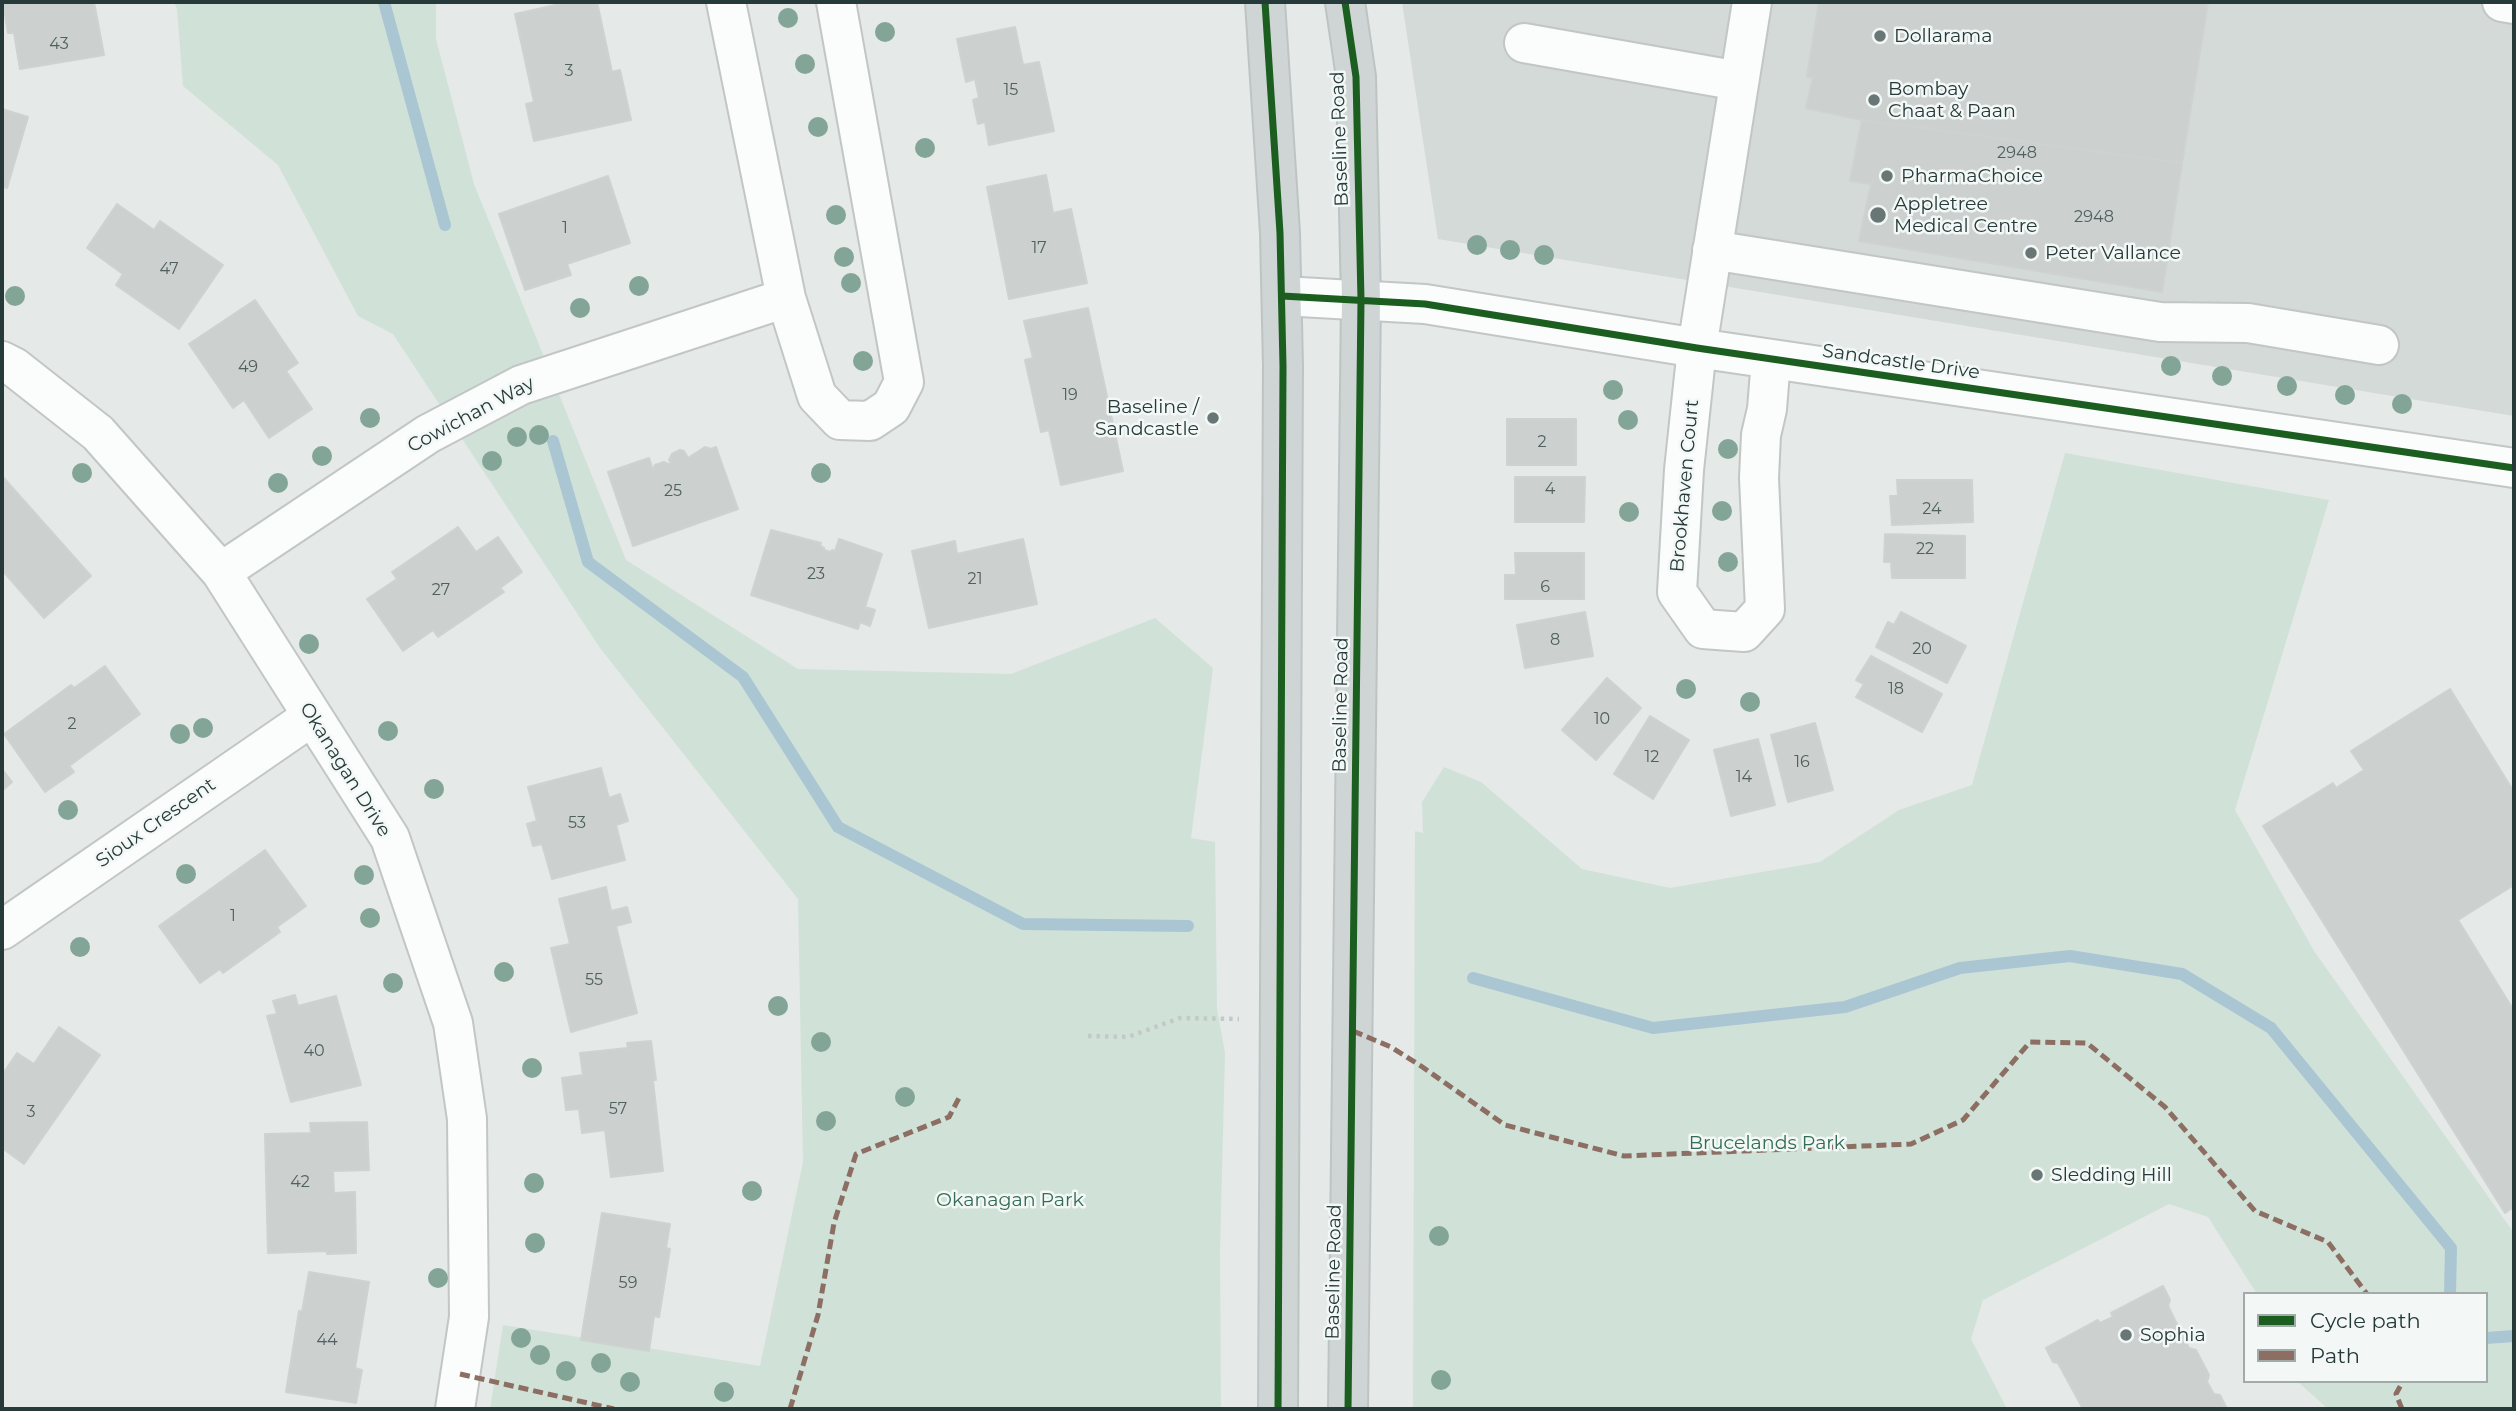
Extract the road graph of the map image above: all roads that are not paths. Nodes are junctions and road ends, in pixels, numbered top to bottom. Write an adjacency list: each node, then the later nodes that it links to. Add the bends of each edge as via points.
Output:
1 (726, 2): 12 (street)
2 (836, 2): 12 (street, via 904,382 891,407 870,421 839,420 817,396)
3 (1265, 2): 11 (main road)
4 (1345, 2): 13 (main road, Baseline Road, via 1356,77)
5 (1752, 2): 9 (street)
6 (2502, 2): 7 (street)
7 (2514, 4)
8 (1524, 43): 9 (street)
9 (1739, 81): 10 (street)
10 (1712, 250): 14 (street, via 2160,322 2248,323); 15 (street)
11 (1282, 296): 13 (street, Sandcastle Drive); 23 (main road)
12 (786, 298): 19 (street, Cowichan Way, via 522,385 428,434)
13 (1361, 300): 15 (street, Sandcastle Drive, via 1424,304); 24 (main road, Baseline Road)
14 (2379, 345)
15 (1697, 348): 16 (street, Sandcastle Drive); 16 (street, Brookhaven Court, via 1677,592 1703,629 1744,632 1765,609 1759,478)
16 (1771, 359): 18 (street, Sandcastle Drive)
17 (2, 361): 19 (street, Okanagan Drive, via 98,433)
18 (2514, 468)
19 (221, 572): 20 (street, Okanagan Drive)
20 (311, 717): 21 (street, Sioux Crescent); 22 (street, Okanagan Drive, via 390,838 453,1023 467,1119 469,1317)
21 (2, 930)
22 (455, 1409)
23 (1278, 1409)
24 (1348, 1409)

